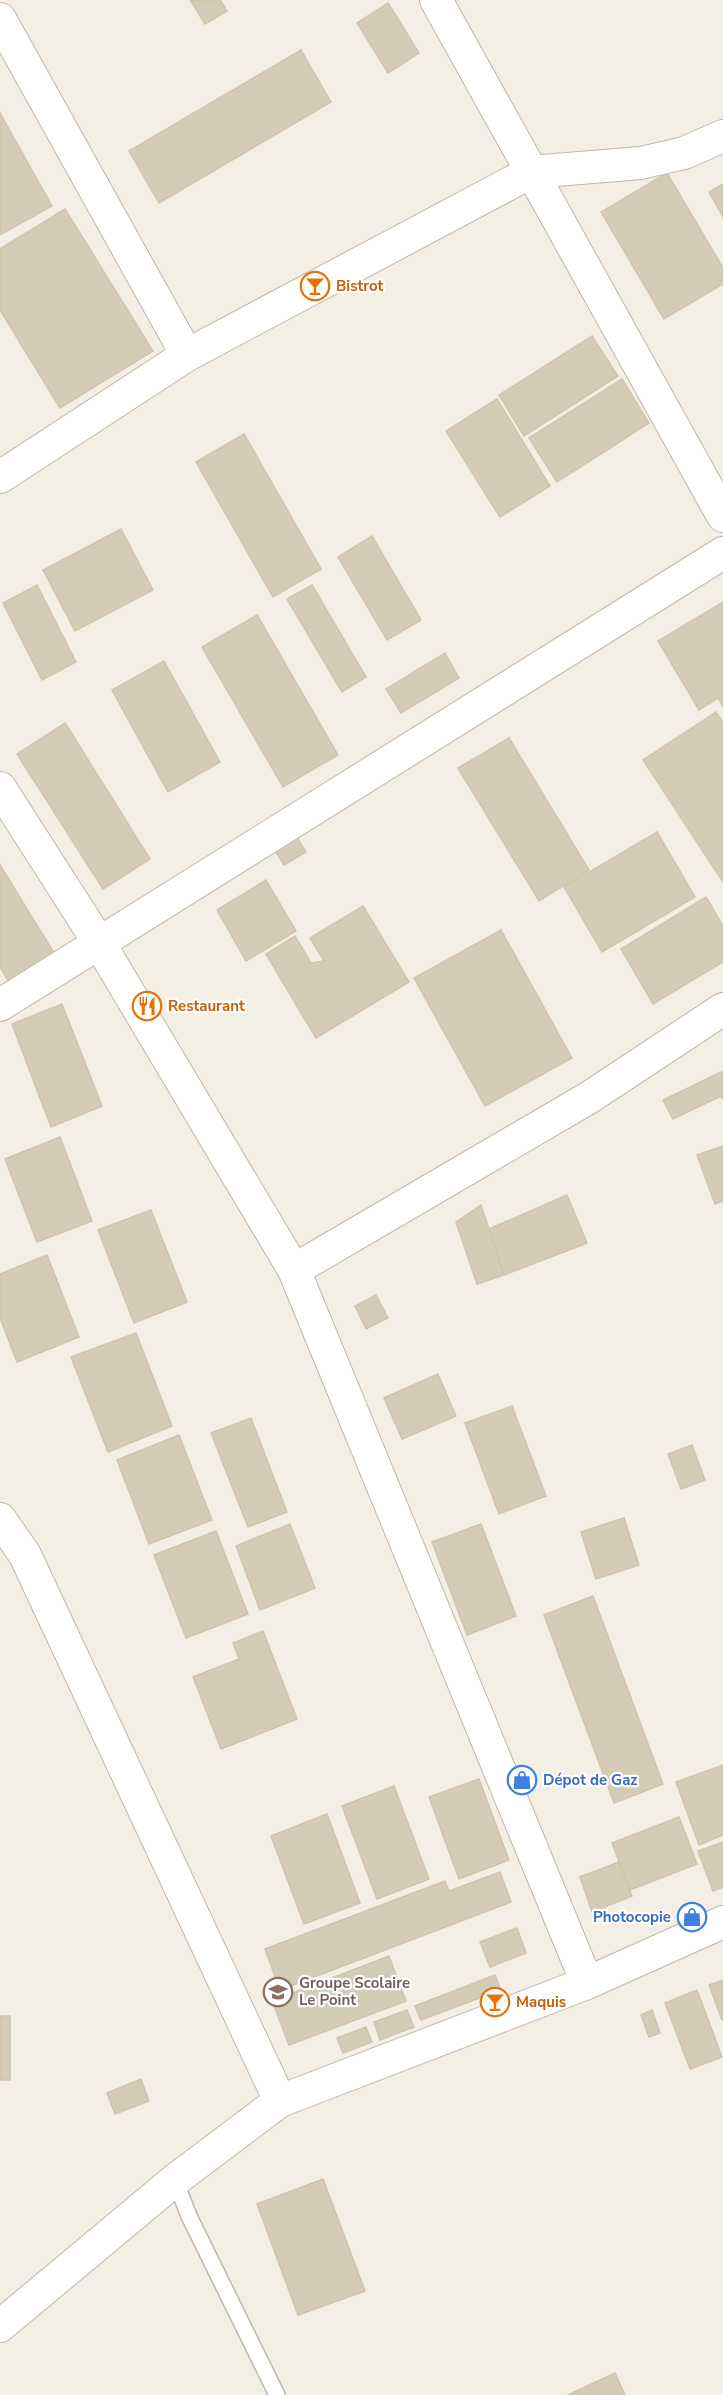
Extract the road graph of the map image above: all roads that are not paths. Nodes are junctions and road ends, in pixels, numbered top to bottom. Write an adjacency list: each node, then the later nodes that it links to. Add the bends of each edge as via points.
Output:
1 (436, 0): 4 (street)
2 (0, 19): 5 (street)
3 (723, 136): 4 (street, via 684,153 641,163)
4 (531, 172): 5 (street); 7 (street)
5 (188, 355): 6 (street)
6 (0, 477)
7 (723, 516)
8 (723, 553): 10 (street)
9 (0, 788): 10 (street)
10 (98, 941): 11 (street); 13 (street)
11 (0, 1005)
12 (723, 1010): 13 (street, via 590,1097)
13 (294, 1270): 16 (street)
14 (0, 1519): 17 (street, via 25,1555)
15 (723, 1922): 16 (street)
16 (587, 1983): 17 (street)
17 (280, 2101): 18 (street)
18 (175, 2180): 19 (street); 20 (lane)
19 (0, 2326)
20 (277, 2395)

